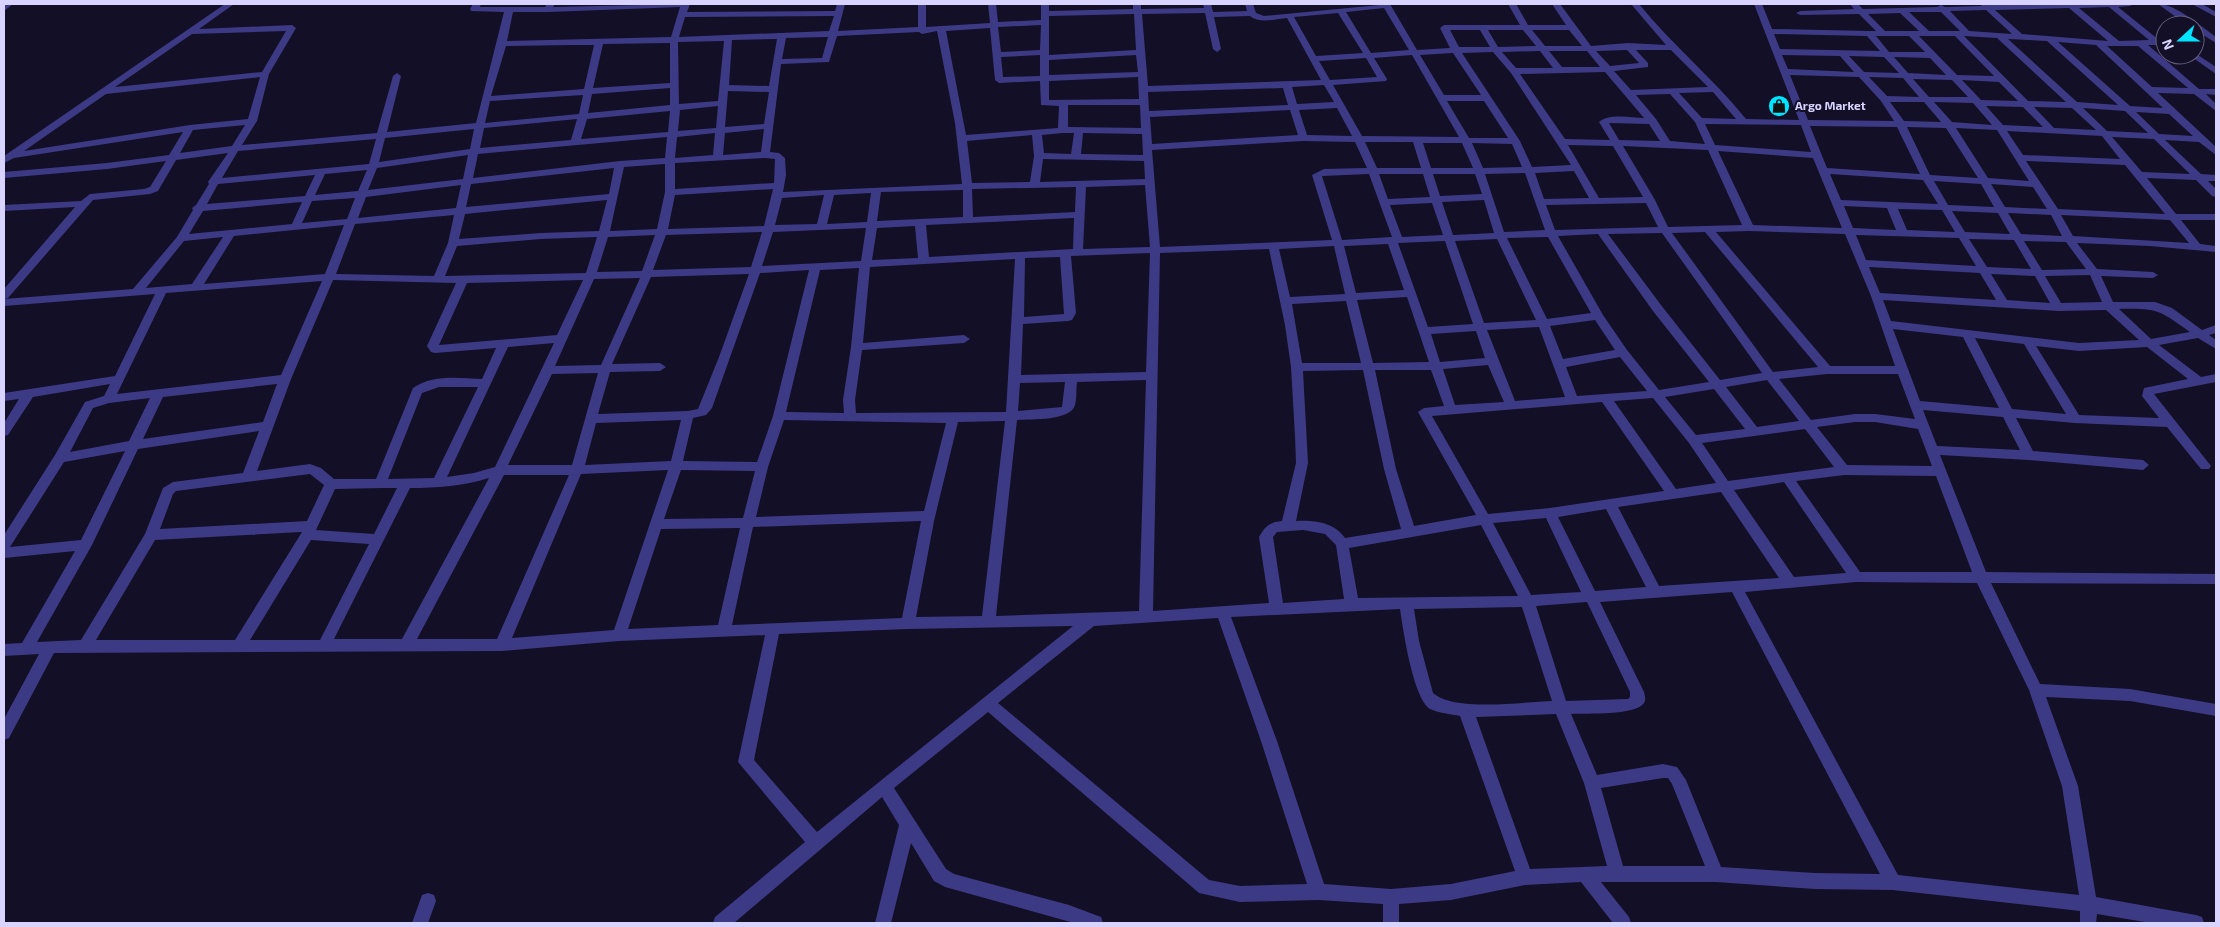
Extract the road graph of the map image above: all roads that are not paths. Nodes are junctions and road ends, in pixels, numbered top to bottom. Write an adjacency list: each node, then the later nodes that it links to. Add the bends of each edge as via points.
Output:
1 (9, 4): 28 (street)
2 (230, 4): 51 (street)
3 (477, 4): 30 (street, via 474,9)
4 (656, 4): 5 (street); 26 (street)
5 (686, 4): 39 (street)
6 (743, 4): 38 (street)
7 (841, 4): 34 (street)
8 (922, 4): 49 (street)
9 (992, 4): 44 (street)
10 (1045, 4): 43 (street)
11 (1249, 4): 35 (street)
12 (1387, 4): 24 (street); 81 (street)
13 (1512, 4): 46 (street)
14 (1556, 4): 45 (street)
15 (1635, 4): 74 (street)
16 (1758, 4): 50 (street)
17 (1854, 4): 37 (street)
18 (1895, 4): 33 (street)
19 (2110, 4): 20 (street); 23 (street); 63 (street)
20 (2130, 4)
21 (2162, 4): 41 (street)
22 (2196, 4): 42 (street)
23 (2069, 5): 25 (street); 71 (street)
24 (1352, 6): 32 (street)
25 (1986, 6): 27 (street); 61 (street)
26 (550, 7): 30 (street)
27 (1940, 7): 33 (street); 57 (street)
28 (4, 8)
29 (1137, 8): 31 (street); 43 (street); 79 (street)
30 (509, 10): 70 (street)
31 (1209, 10): 35 (street); 75 (street)
32 (1341, 10): 40 (street); 86 (street)
33 (1903, 11): 37 (street); 52 (street)
34 (838, 13): 38 (street); 58 (street)
35 (1251, 13): 40 (street, via 1257,18)
36 (1800, 13): 37 (street)
37 (1863, 13): 55 (street)
38 (738, 14): 39 (street)
39 (681, 15): 65 (street)
40 (1289, 15): 88 (street)
41 (2178, 15)
42 (2216, 15)
43 (1045, 18): 44 (street); 85 (street)
44 (993, 25): 47 (street); 84 (street)
45 (1570, 26): 46 (street); 73 (street)
46 (1526, 28): 48 (street); 76 (street)
47 (941, 29): 49 (street); 158 (street)
48 (1483, 29): 77 (street, via 1444,28); 78 (street)
49 (922, 31): 58 (street)
50 (1768, 31): 54 (street); 80 (street)
51 (188, 32): 96 (street, via 292,27); 114 (street)
52 (1926, 33): 53 (street); 56 (street)
53 (1957, 33): 57 (street); 103 (street)
54 (1869, 34): 55 (street); 83 (street)
55 (1883, 34): 56 (street)
56 (1911, 34): 87 (street)
57 (1967, 34): 59 (street)
58 (833, 35): 60 (street); 89 (street, via 826,60)
59 (1999, 35): 61 (street); 129 (street)
60 (782, 36): 64 (street); 89 (street)
61 (2019, 36): 62 (street)
62 (2048, 38): 68 (street); 133 (street)
63 (2155, 38)
64 (728, 39): 65 (street); 107 (street)
65 (674, 40): 66 (street); 106 (street)
66 (599, 42): 70 (street); 115 (street)
67 (2155, 42): 69 (street)
68 (2099, 43): 71 (street); 111 (street)
69 (2140, 43): 71 (street); 113 (street)
70 (502, 44): 120 (street)
71 (2117, 44)
72 (1628, 46): 73 (street); 74 (street); 91 (street, via 1645,65)
73 (1590, 47): 76 (street); 91 (street)
74 (1673, 47): 110 (street)
75 (1216, 49)
76 (1543, 49): 78 (street); 92 (street)
77 (1456, 50): 78 (street); 81 (street); 119 (street)
78 (1496, 50): 94 (street)
79 (1141, 52): 85 (street); 97 (street)
80 (1778, 52): 82 (street); 95 (street)
81 (1416, 53): 86 (street); 118 (street)
82 (1842, 53): 83 (street); 99 (street)
83 (1887, 54): 87 (street); 100 (street)
84 (997, 55): 85 (street); 102 (street, via 999,80)
85 (1045, 55): 102 (street)
86 (1370, 55): 88 (street); 104 (street, via 1383,79)
87 (1932, 55): 101 (street)
88 (1313, 59): 104 (street)
89 (776, 62): 108 (street)
90 (2205, 63): 93 (street)
91 (1608, 68): 92 (street); 117 (street)
92 (1560, 70): 94 (street)
93 (2216, 70)
94 (1514, 71): 165 (street)
95 (1786, 72): 99 (street); 141 (street)
96 (265, 74): 114 (street); 138 (street)
97 (1143, 74): 102 (street); 109 (street)
98 (397, 76): 156 (street)
99 (1863, 76): 100 (street); 121 (street)
100 (1908, 77): 101 (street); 122 (street)
101 (1955, 78): 103 (street); 124 (street)
102 (1044, 79): 126 (street, via 1044,103)
103 (2001, 79): 127 (street)
104 (1326, 83): 105 (street); 128 (street)
105 (1288, 85): 109 (street); 130 (street)
106 (676, 86): 115 (street); 132 (street)
107 (724, 88): 108 (street); 125 (street)
108 (773, 89): 145 (street)
109 (1144, 89): 123 (street)
110 (1715, 89): 112 (street); 137 (street)
111 (2150, 90): 113 (street); 134 (street)
112 (1672, 91): 117 (street); 140 (street)
113 (2196, 91): 116 (street); 131 (street)
114 (103, 92): 180 (street)
115 (588, 92): 120 (street); 136 (street)
116 (2216, 92)
117 (1630, 93): 139 (street)
118 (1441, 98): 119 (street); 162 (street)
119 (1488, 98): 164 (street)
120 (486, 99): 143 (street)
121 (1884, 99): 122 (street); 142 (street)
122 (1927, 100): 124 (street); 144 (street)
123 (1145, 102): 126 (street); 135 (street)
124 (1978, 102): 127 (street); 147 (street)
125 (723, 103): 132 (street); 148 (street)
126 (1064, 103): 149 (street)
127 (2026, 104): 129 (street); 151 (street)
128 (1338, 105): 130 (street); 160 (street)
129 (2074, 105): 133 (street); 155 (street)
130 (1293, 107): 135 (street); 159 (street)
131 (2216, 108)
132 (675, 109): 136 (street); 153 (street)
133 (2128, 109): 134 (street); 157 (street)
134 (2173, 112): 163 (street)
135 (1146, 114): 152 (street)
136 (583, 116): 143 (street); 167 (street)
137 (1742, 120): 140 (street); 141 (street)
138 (252, 121): 146 (street); 170 (street)
139 (1653, 121): 166 (street, via 1605,120); 168 (street)
140 (1698, 121): 169 (street)
141 (1804, 123): 142 (street); 175 (street)
142 (1900, 124): 144 (street); 195 (street)
143 (480, 125): 156 (street); 171 (street)
144 (1949, 125): 147 (street); 198 (street)
145 (769, 126): 148 (street); 174 (street)
146 (190, 128): 178 (street); 180 (street)
147 (2000, 128): 151 (street); 181 (street)
148 (720, 129): 153 (street); 179 (street)
149 (1063, 130): 150 (street); 154 (street)
150 (1079, 130): 152 (street); 177 (street)
151 (2051, 130): 155 (street)
152 (1147, 131): 172 (street)
153 (673, 133): 167 (street); 182 (street)
154 (1037, 133): 158 (street); 176 (street)
155 (2104, 133): 157 (street); 183 (street)
156 (382, 135): 170 (street); 185 (street)
157 (2156, 136): 163 (street); 196 (street)
158 (964, 138): 205 (street)
159 (1303, 138): 160 (street); 172 (street)
160 (1358, 139): 161 (street); 189 (street)
161 (1417, 139): 162 (street); 187 (street)
162 (1465, 139): 164 (street); 188 (street)
163 (2202, 139): 173 (street)
164 (1515, 140): 190 (street)
165 (1562, 142): 166 (street); 186 (street)
166 (1616, 142): 168 (street); 216 (street)
167 (574, 143): 171 (street)
168 (1667, 144): 169 (street)
169 (1711, 148): 175 (street); 240 (street)
170 (234, 149): 178 (street); 200 (street)
171 (475, 151): 185 (street); 199 (street)
172 (1148, 152): 177 (street); 201 (street)
173 (2216, 152)
174 (765, 155): 179 (street); 207 (street, via 780,158)
175 (1817, 155): 191 (street)
176 (1039, 156): 177 (street); 203 (street)
177 (1076, 156)
178 (174, 157): 193 (street); 221 (street, via 152,191 90,197)
179 (718, 157): 182 (street)
180 (6, 158)
181 (2019, 158): 183 (street); 202 (street)
182 (670, 160): 184 (street); 208 (street)
183 (2128, 162): 194 (street)
184 (620, 164): 199 (street); 212 (street)
185 (373, 166): 192 (street); 210 (street)
186 (1577, 168): 190 (street); 217 (street)
187 (1427, 170): 188 (street); 189 (street); 215 (street)
188 (1479, 170): 190 (street); 213 (street)
189 (1374, 171): 218 (street); 256 (street, via 1324,172 1317,175)
190 (1529, 171): 219 (street)
191 (1824, 171): 195 (street); 220 (street)
192 (321, 172): 200 (street); 214 (street)
193 (4, 175)
194 (2139, 175): 196 (street); 230 (street)
195 (1927, 178): 198 (street); 225 (street)
196 (2199, 178): 197 (street); 211 (street)
197 (2216, 178)
198 (1984, 180): 202 (street); 226 (street)
199 (467, 181): 210 (street); 227 (street)
200 (213, 182): 224 (street)
201 (1151, 182): 204 (street); 260 (street)
202 (2035, 184): 228 (street)
203 (1035, 185): 204 (street); 205 (street)
204 (1081, 185): 229 (street)
205 (969, 187): 206 (street); 232 (street)
206 (876, 190): 209 (street); 235 (street)
207 (779, 191): 208 (street); 209 (street); 237 (street)
208 (670, 192): 242 (street)
209 (830, 192): 236 (street)
210 (362, 194): 214 (street); 234 (street)
211 (2216, 194)
212 (614, 196): 227 (street); 246 (street)
213 (1487, 197): 215 (street); 249 (street)
214 (308, 198): 224 (street); 238 (street)
215 (1438, 199): 218 (street); 253 (street)
216 (1650, 200): 217 (street); 241 (street)
217 (1596, 201): 219 (street)
218 (1385, 202): 254 (street)
219 (1540, 202): 244 (street)
220 (1837, 203): 222 (street); 245 (street)
221 (84, 204): 223 (street); 283 (street)
222 (1891, 206): 225 (street); 247 (street)
223 (4, 208)
224 (197, 208): 252 (street)
225 (1946, 208): 226 (street); 250 (street)
226 (1999, 208): 228 (street); 251 (street)
227 (460, 210): 234 (street); 257 (street)
228 (2054, 211): 230 (street); 255 (street)
229 (1080, 215): 232 (street); 262 (street)
230 (2173, 217): 231 (street); 259 (street)
231 (2216, 217)
232 (968, 219): 233 (street)
233 (920, 221): 235 (street); 265 (street)
234 (350, 222): 238 (street); 276 (street)
235 (871, 223): 236 (street); 267 (street)
236 (821, 226): 237 (street)
237 (768, 227): 242 (street); 269 (street)
238 (295, 228): 248 (street)
239 (1707, 228): 240 (street); 241 (street); 316 (street)
240 (1749, 228): 245 (street)
241 (1664, 229): 243 (street); 319 (street)
242 (662, 231): 246 (street); 272 (street)
243 (1601, 231): 244 (street); 327 (street)
244 (1552, 232): 249 (street); 291 (street)
245 (1848, 232): 247 (street); 266 (street)
246 (603, 233): 257 (street); 275 (street)
247 (1904, 233): 250 (street)
248 (230, 234): 252 (street); 279 (street)
249 (1500, 235): 253 (street); 293 (street)
250 (1964, 236): 251 (street); 270 (street)
251 (2016, 237): 255 (street); 273 (street)
252 (181, 238): 281 (street)
253 (1449, 239): 254 (street); 295 (street)
254 (1395, 240): 256 (street); 282 (street)
255 (2070, 241): 259 (street); 271 (street)
256 (1338, 243): 258 (street); 285 (street)
257 (453, 244): 277 (street)
258 (1273, 246): 260 (street); 286 (street)
259 (2196, 247): 261 (street)
260 (1155, 249): 262 (street); 318 (street)
261 (2216, 249)
262 (1078, 252): 263 (street)
263 (1065, 253): 264 (street); 292 (street, via 1068,317)
264 (1020, 255): 265 (street); 292 (street)
265 (924, 261): 267 (street)
266 (1863, 263): 270 (street); 284 (street)
267 (865, 264): 268 (street); 306 (street)
268 (815, 266): 269 (street); 340 (street)
269 (756, 270): 272 (street); 339 (street, via 706,408)
270 (1984, 270): 273 (street); 288 (street)
271 (2094, 272): 273 (street); 274 (street); 290 (street)
272 (646, 273): 275 (street); 313 (street)
273 (2037, 273): 289 (street)
274 (2153, 275)
275 (590, 276): 278 (street); 300 (street)
276 (329, 277): 277 (street); 279 (street); 320 (street)
277 (438, 279): 278 (street)
278 (463, 280): 304 (street, via 433,346 438,349)
279 (195, 289): 280 (street)
280 (162, 291): 281 (street); 322 (street)
281 (136, 293): 287 (street)
282 (1411, 294): 285 (street); 297 (street)
283 (4, 296)
284 (1876, 296): 288 (street); 294 (street)
285 (1351, 298): 286 (street); 310 (street)
286 (1287, 301): 314 (street)
287 (4, 303)
288 (2004, 304): 289 (street)
289 (2058, 306): 290 (street)
290 (2110, 307): 299 (street, via 2159,307); 303 (street)
291 (1598, 316): 293 (street); 307 (street)
292 (1019, 321): 323 (street)
293 (1543, 323): 295 (street); 309 (street)
294 (1886, 324): 298 (street); 317 (street)
295 (1479, 326): 297 (street); 308 (street)
296 (2216, 330): 299 (street)
297 (1425, 331): 311 (street)
298 (1967, 334): 302 (street); 338 (street)
299 (2200, 334): 303 (street); 305 (street)
300 (559, 339): 304 (street); 315 (street)
301 (964, 339): 306 (street)
302 (2027, 340): 303 (street, via 2079,347); 344 (street)
303 (2149, 343): 325 (street)
304 (504, 344): 326 (street)
305 (2216, 346)
306 (857, 347): 341 (street, via 849,400)
307 (1623, 353): 309 (street); 330 (street)
308 (1492, 361): 311 (street); 335 (street)
309 (1558, 364): 334 (street)
310 (1368, 366): 311 (street); 314 (street); 381 (street, via 1390,469)
311 (1435, 366): 337 (street)
312 (660, 367): 313 (street)
313 (605, 368): 315 (street); 343 (street)
314 (1297, 368): 379 (street, via 1302,463)
315 (548, 370): 361 (street)
316 (1827, 370): 317 (street); 319 (street)
317 (1902, 370): 336 (street)
318 (1153, 376): 324 (street); 400 (street)
319 (1770, 376): 327 (street); 347 (street)
320 (284, 378): 329 (street); 348 (street)
321 (2216, 378): 325 (street)
322 (118, 379): 328 (street); 333 (street)
323 (1014, 379): 324 (street); 342 (street)
324 (1071, 379): 342 (street, via 1066,410)
325 (2198, 381): 346 (street, via 2148,391 2148,396)
326 (484, 383): 368 (street); 370 (street, via 431,383 422,386 417,391)
327 (1718, 385): 330 (street); 350 (street)
328 (29, 393): 331 (street); 351 (street)
329 (159, 393): 333 (street); 353 (street)
330 (1657, 394): 332 (street); 352 (street)
331 (4, 397)
332 (1605, 398): 334 (street); 372 (street)
333 (109, 399): 356 (street, via 90,405)
334 (1573, 401): 335 (street)
335 (1511, 405): 337 (street)
336 (1915, 405): 338 (street); 349 (street)
337 (1451, 410): 376 (street, via 1424,412)
338 (2008, 413): 344 (street); 355 (street)
339 (688, 415): 343 (street); 357 (street)
340 (779, 416): 341 (street); 360 (street)
341 (850, 417): 345 (street)
342 (1011, 417): 345 (street); 402 (street)
343 (591, 418): 362 (street)
344 (2075, 419): 346 (street)
345 (953, 420): 375 (street)
346 (2170, 423): 359 (street)
347 (1809, 424): 349 (street, via 1875,418); 350 (street); 363 (street)
348 (266, 426): 353 (street); 365 (street)
349 (1923, 426): 354 (street)
350 (1754, 431): 352 (street)
351 (4, 432)
352 (1693, 440): 371 (street)
353 (132, 445): 356 (street); 385 (street)
354 (1933, 450): 355 (street); 364 (street)
355 (2029, 455): 358 (street)
356 (60, 458): 386 (street)
357 (676, 465): 360 (street); 362 (street); 378 (street)
358 (2143, 465)
359 (2205, 466)
360 (762, 467): 377 (street)
361 (500, 470): 362 (street); 368 (street); 411 (street)
362 (577, 470): 407 (street)
363 (1844, 470): 364 (street); 366 (street)
364 (1941, 471): 389 (street)
365 (249, 475): 369 (street, via 310,468); 382 (street, via 173,487 165,496)
366 (1787, 477): 371 (street); 388 (street)
367 (406, 483): 368 (street); 370 (street); 383 (street)
368 (438, 483)
369 (331, 484): 370 (street); 380 (street)
370 (380, 484)
371 (1724, 486): 372 (street); 391 (street)
372 (1672, 493): 373 (street)
373 (1610, 504): 374 (street); 393 (street)
374 (1550, 513): 376 (street); 394 (street)
375 (928, 516): 377 (street); 403 (street)
376 (1484, 520): 381 (street); 395 (street)
377 (748, 522): 378 (street); 405 (street)
378 (656, 524): 406 (street)
379 (1288, 526): 384 (street, via 1320,526 1332,530); 398 (street, via 1274,527 1266,537)
380 (309, 530): 382 (street); 383 (street); 409 (street)
381 (1409, 533): 384 (street)
382 (151, 535): 408 (street)
383 (376, 539): 410 (street)
384 (1342, 544): 397 (street)
385 (85, 545): 387 (street); 413 (street)
386 (4, 546)
387 (4, 553)
388 (1856, 576): 389 (street); 391 (street)
389 (1981, 577): 390 (street); 415 (street)
390 (2216, 579)
391 (1790, 583): 392 (street)
392 (1736, 587): 393 (street); 429 (street)
393 (1656, 593): 394 (street)
394 (1591, 596): 395 (street); 417 (street, via 1638,700 1631,705)
395 (1527, 601): 396 (street); 417 (street)
396 (1406, 603): 397 (street); 419 (street, via 1412,641 1428,697 1435,704)
397 (1352, 604): 398 (street)
398 (1277, 608): 399 (street)
399 (1222, 612): 400 (street); 430 (street, via 1270,741)
400 (1146, 616): 401 (street)
401 (1092, 620): 402 (street); 416 (street)
402 (988, 622): 403 (street)
403 (908, 623): 404 (street)
404 (773, 630): 405 (street); 424 (street, via 746,762)
405 (723, 632): 406 (street)
406 (619, 635): 407 (street)
407 (502, 645): 411 (street)
408 (85, 646): 409 (street); 412 (street)
409 (239, 646): 410 (street)
410 (324, 646): 411 (street)
411 (406, 646)
412 (50, 648): 413 (street); 420 (street)
413 (26, 649): 414 (street)
414 (4, 650)
415 (2036, 690): 418 (street, via 2130,695); 433 (street, via 2070,786)
416 (989, 704): 422 (street); 430 (street, via 1205,887 1240,894)
417 (1561, 707): 419 (street); 421 (street)
418 (2216, 710)
419 (1466, 711): 428 (street)
420 (4, 732)
421 (1592, 783): 425 (street); 427 (street, via 1672,772)
422 (884, 786): 423 (street); 424 (street)
423 (908, 822): 436 (street); 437 (street, via 940,875 951,881)
424 (816, 843): 435 (street)
425 (1617, 873): 426 (street); 427 (street)
426 (1585, 874): 428 (street); 439 (street)
427 (1716, 874): 429 (street, via 1815,881)
428 (1525, 877): 431 (street, via 1451,892)
429 (1893, 882): 433 (street)
430 (1318, 892): 431 (street)
431 (1391, 898): 438 (street)
432 (428, 901): 434 (street)
433 (2089, 904): 440 (street); 441 (street)
434 (420, 923)
435 (721, 923)
436 (883, 923)
437 (1096, 923)
438 (1391, 923)
439 (1623, 923)
440 (2088, 923)
441 (2196, 923)

